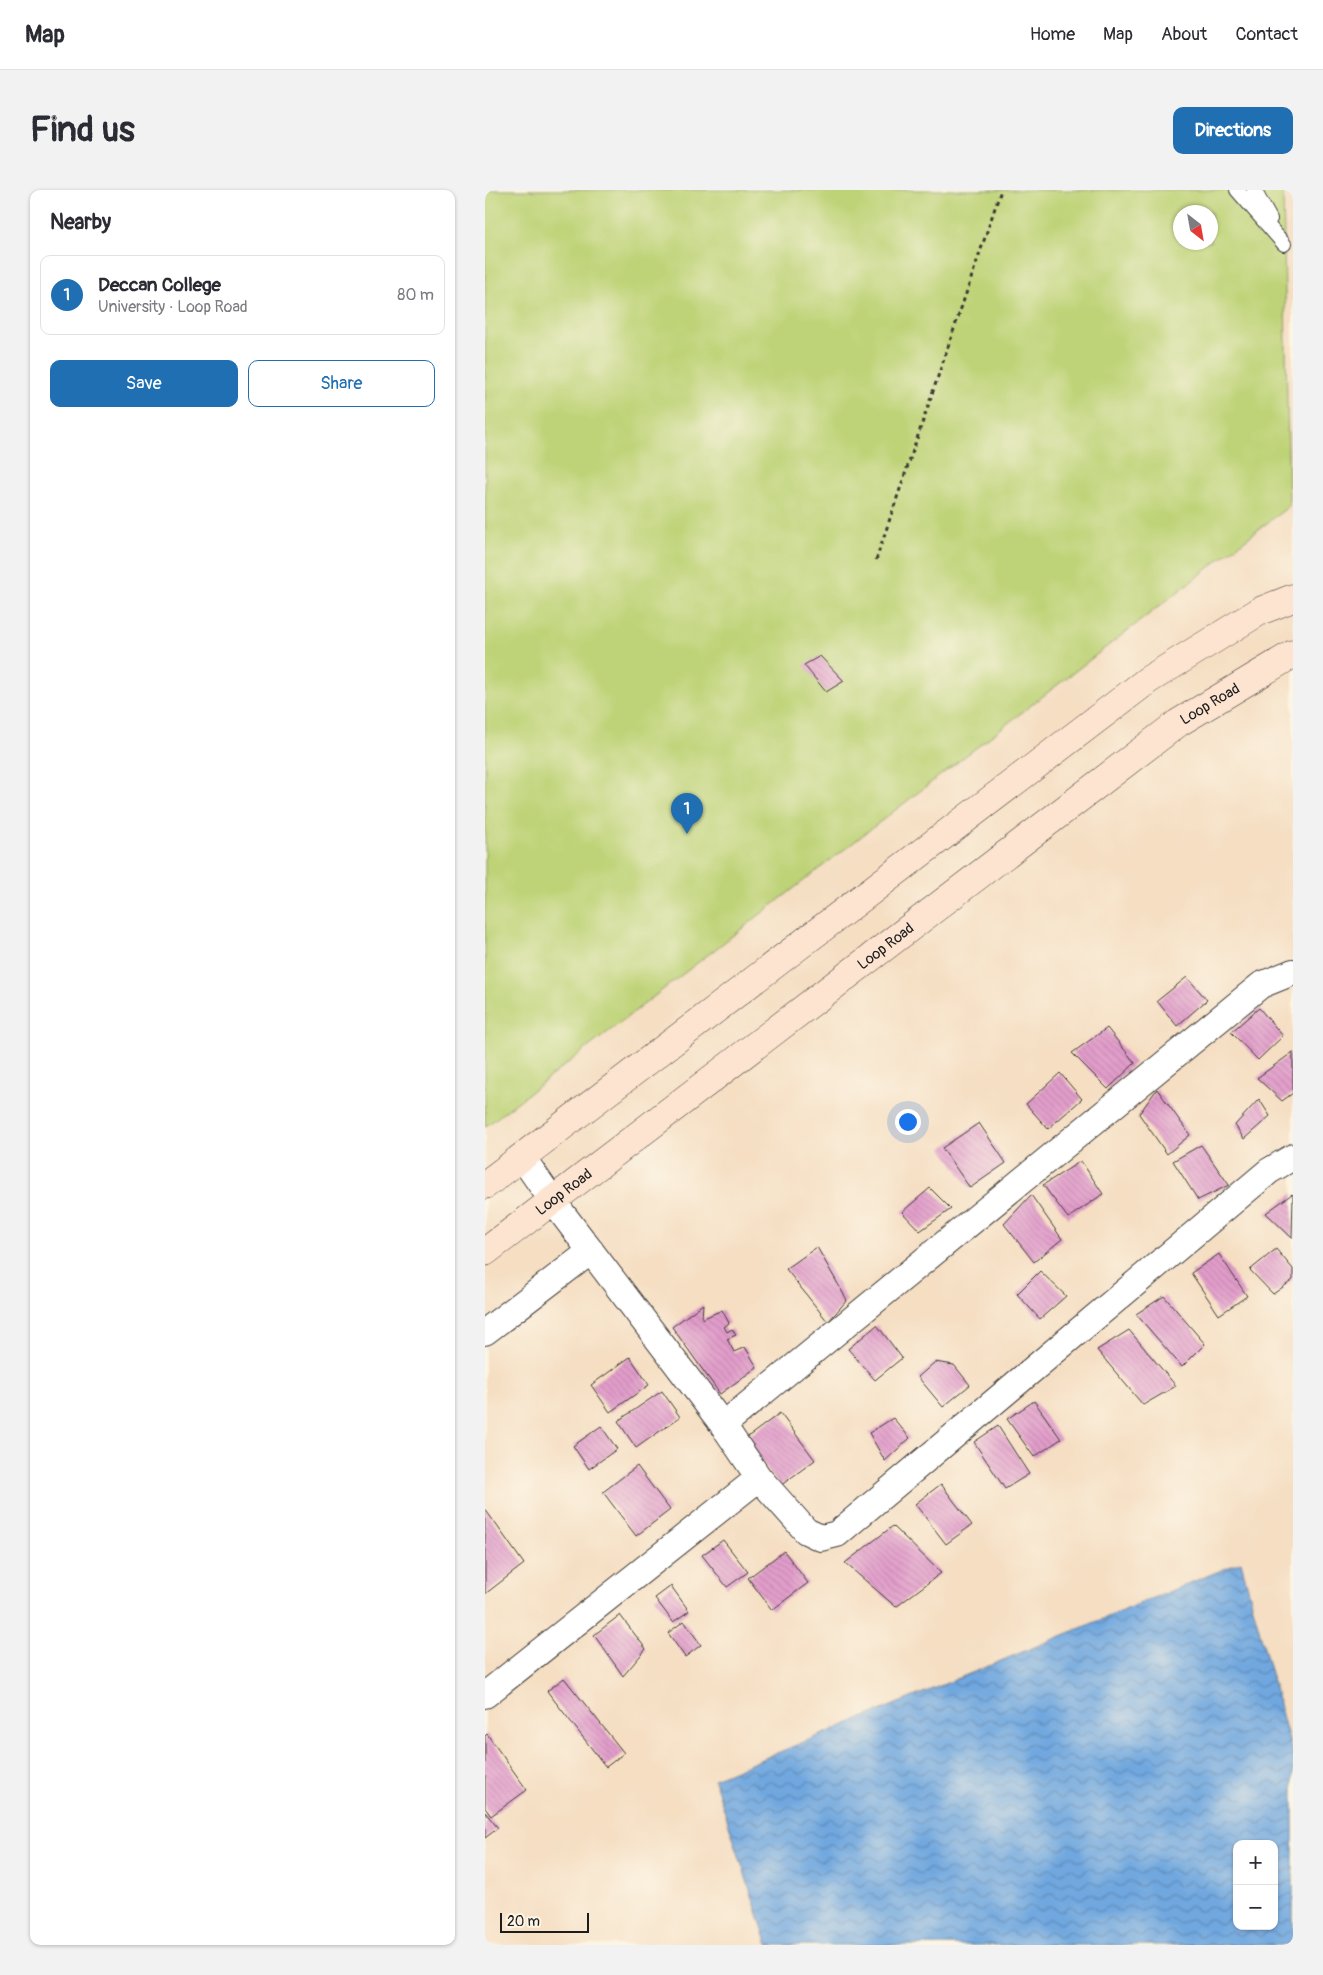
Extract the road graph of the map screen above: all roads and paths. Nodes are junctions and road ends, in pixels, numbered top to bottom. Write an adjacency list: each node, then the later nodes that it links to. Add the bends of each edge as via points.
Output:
1 (1001, 190): 4 (path)
2 (1237, 190): 3 (lane, via 1284,244)
3 (1254, 190)
4 (877, 560)
5 (1293, 598): 8 (main road, via 1260,611 1148,680)
6 (1293, 654): 11 (main road, Loop Road, via 1178,723)
7 (1293, 972): 15 (street, via 1261,985)
8 (522, 1157): 10 (main road); 11 (street)
9 (1293, 1157): 16 (street, via 1269,1172 837,1534 821,1538 806,1531)
10 (485, 1185)
11 (553, 1200): 12 (street); 13 (main road, Loop Road)
12 (591, 1251): 14 (street); 15 (street)
13 (485, 1252)
14 (485, 1332)
15 (723, 1425): 16 (street)
16 (759, 1478): 17 (street)
17 (485, 1695)

